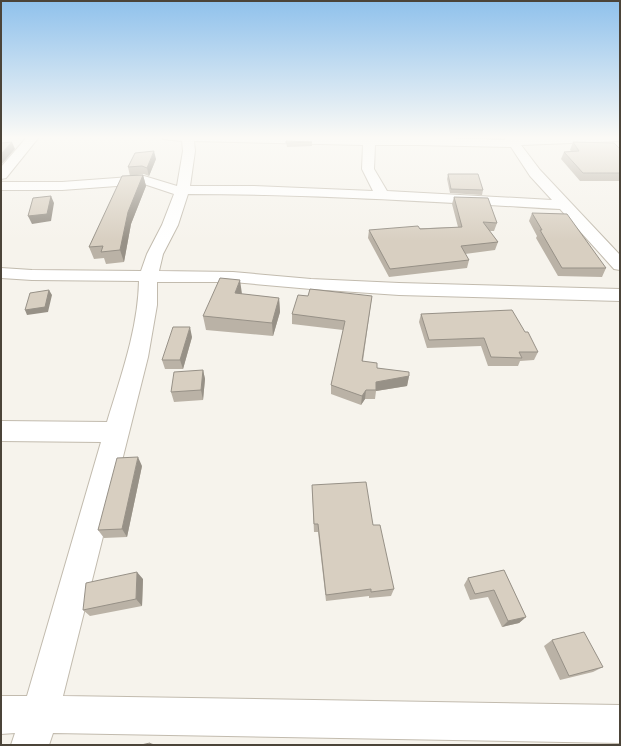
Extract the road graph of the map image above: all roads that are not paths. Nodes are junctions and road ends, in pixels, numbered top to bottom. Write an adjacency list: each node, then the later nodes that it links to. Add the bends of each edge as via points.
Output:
1 (186, 172): 5 (street)
2 (370, 172): 6 (street)
3 (534, 172): 7 (street)
4 (1, 186): 5 (street, via 62,186 144,180 153,181 166,189)
5 (182, 190): 6 (street); 10 (street)
6 (382, 195): 7 (street)
7 (565, 205): 8 (street)
8 (620, 265)
9 (1, 273): 10 (street)
10 (148, 277): 11 (street, via 233,277 311,284); 13 (street, via 148,305 137,357)
11 (620, 295)
12 (1, 431): 13 (street)
13 (116, 432): 16 (street)
14 (1, 715): 16 (street)
15 (620, 724): 16 (street)
16 (35, 730)

